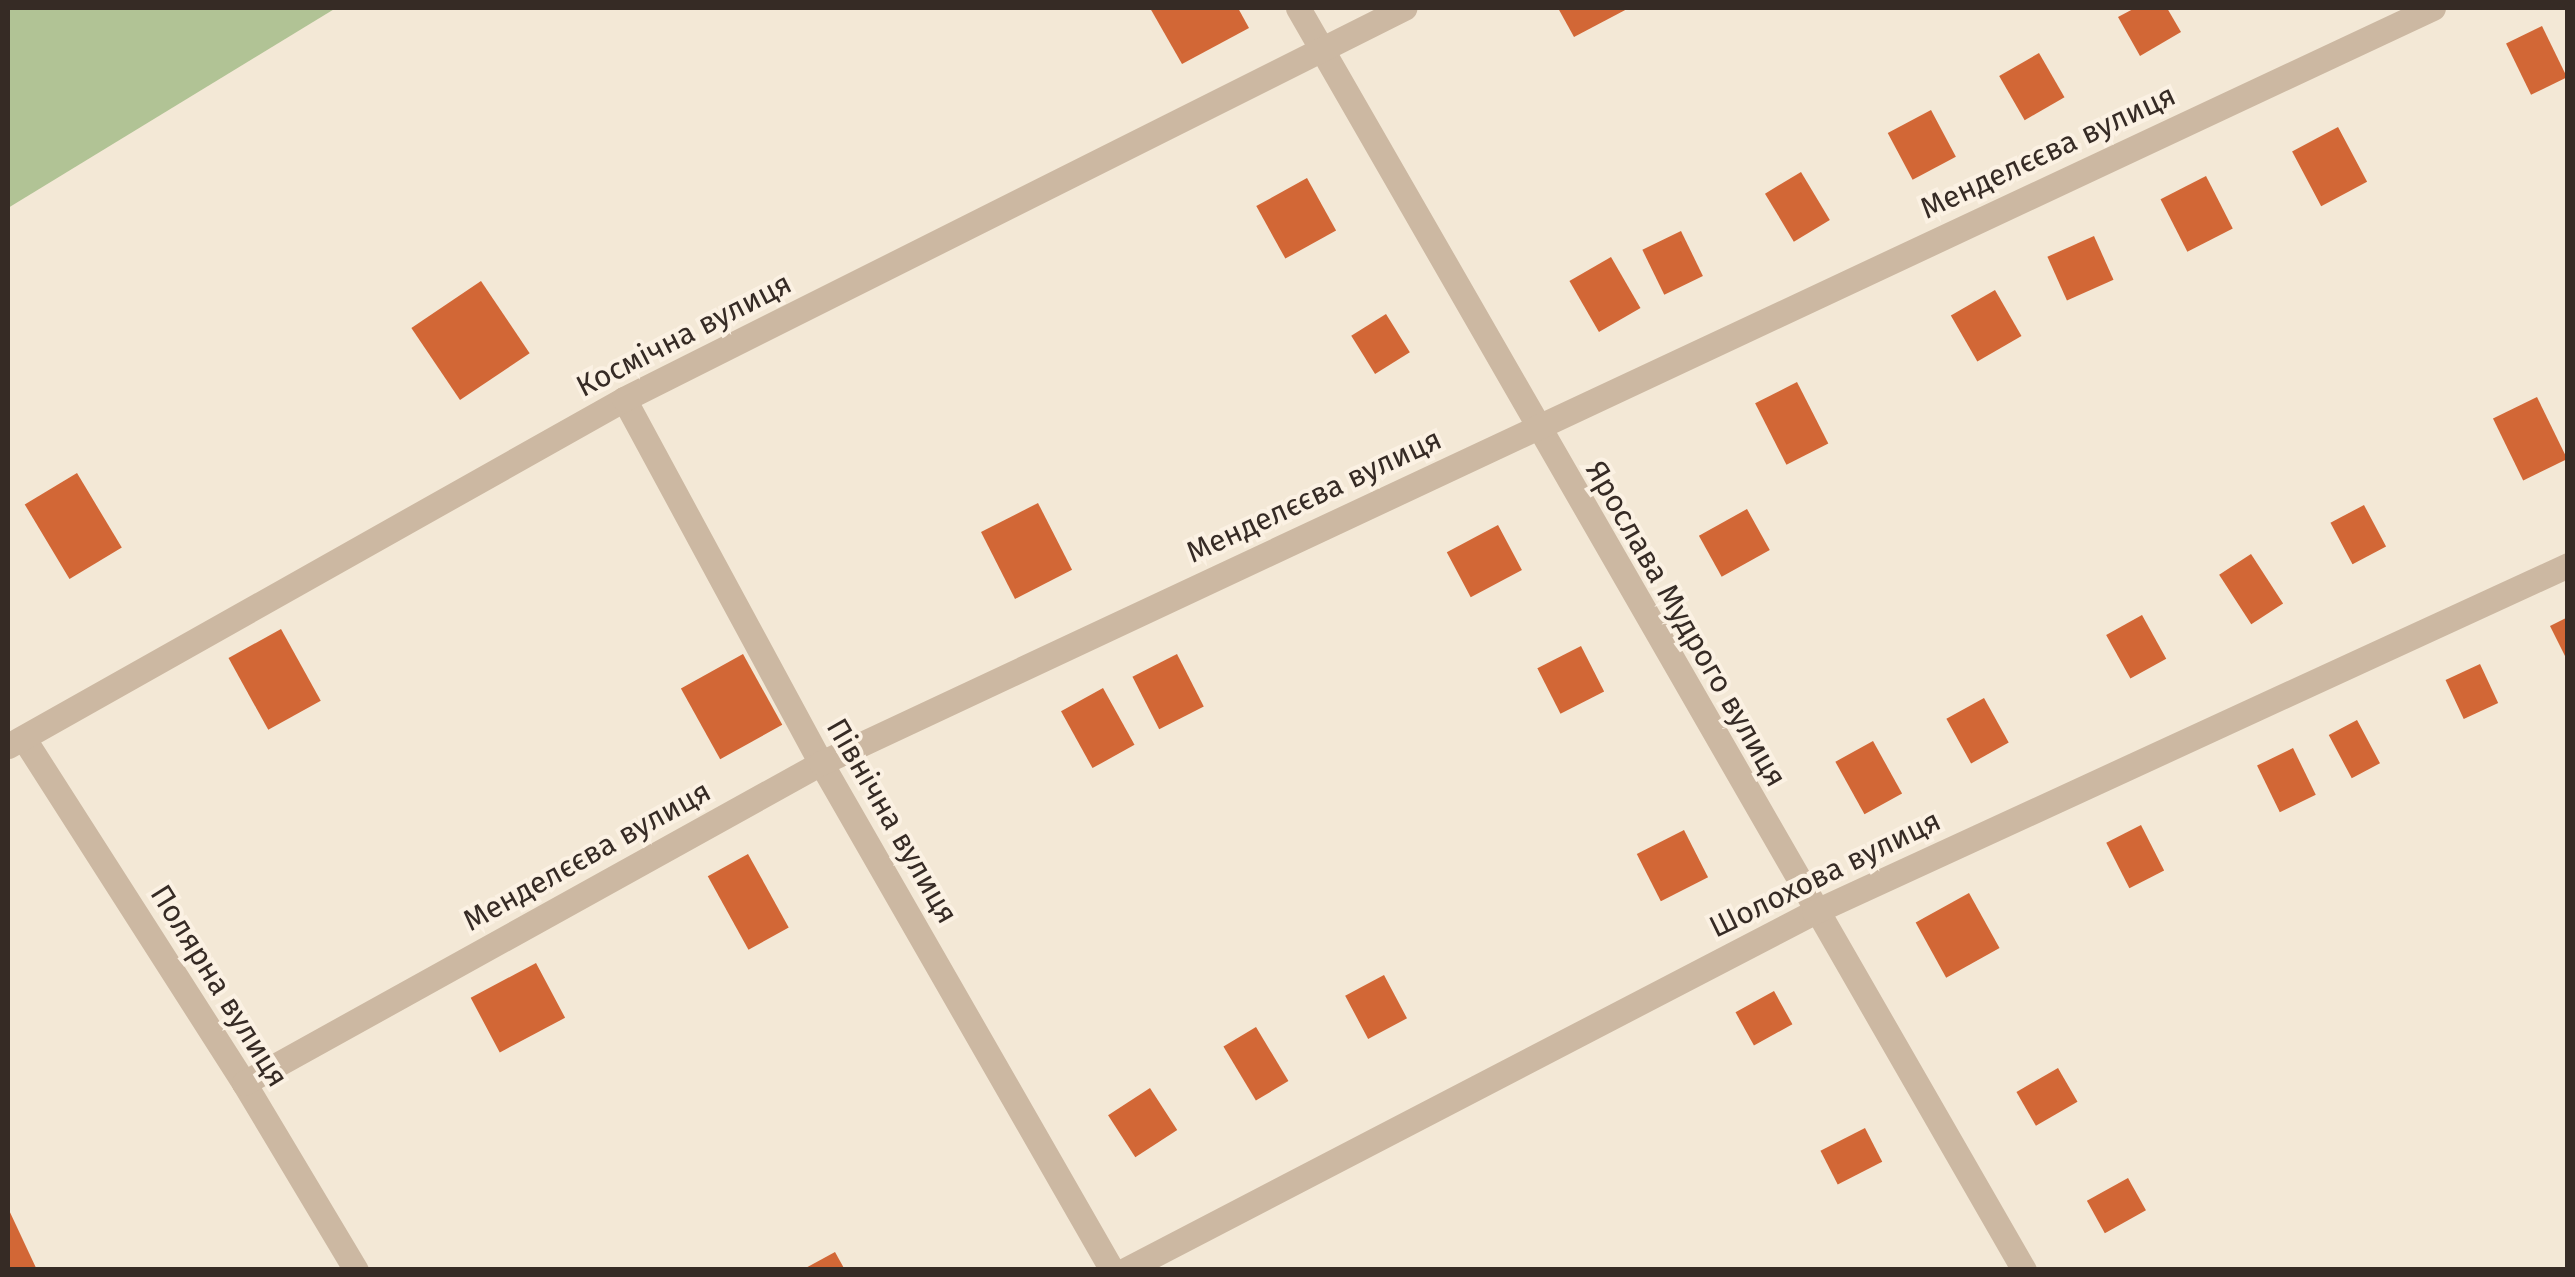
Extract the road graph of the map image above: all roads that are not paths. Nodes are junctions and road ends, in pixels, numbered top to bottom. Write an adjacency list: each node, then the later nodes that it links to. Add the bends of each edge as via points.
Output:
1 (1298, 8): 4 (street, Ярослава Мудрого вулиця)
2 (1404, 8): 4 (street, Космічна вулиця)
3 (2433, 8): 6 (street, Менделєєва вулиця)
4 (1322, 51): 5 (street, Космічна вулиця); 6 (street, Ярослава Мудрого вулиця)
5 (624, 399): 8 (street, Космічна вулиця); 9 (street, Північна вулиця)
6 (1536, 428): 9 (street, Менделєєва вулиця); 10 (street, Ярослава Мудрого вулиця)
7 (2568, 565): 10 (street, Шолохова вулиця)
8 (16, 743): 11 (street, Полярна вулиця)
9 (822, 763): 11 (street, Менделєєва вулиця); 13 (street, Північна вулиця)
10 (1814, 912): 14 (street, Шолохова вулиця); 15 (street, Ярослава Мудрого вулиця)
11 (244, 1083): 12 (street, Полярна вулиця)
12 (356, 1270)
13 (1112, 1270)
14 (1125, 1270)
15 (2024, 1270)

